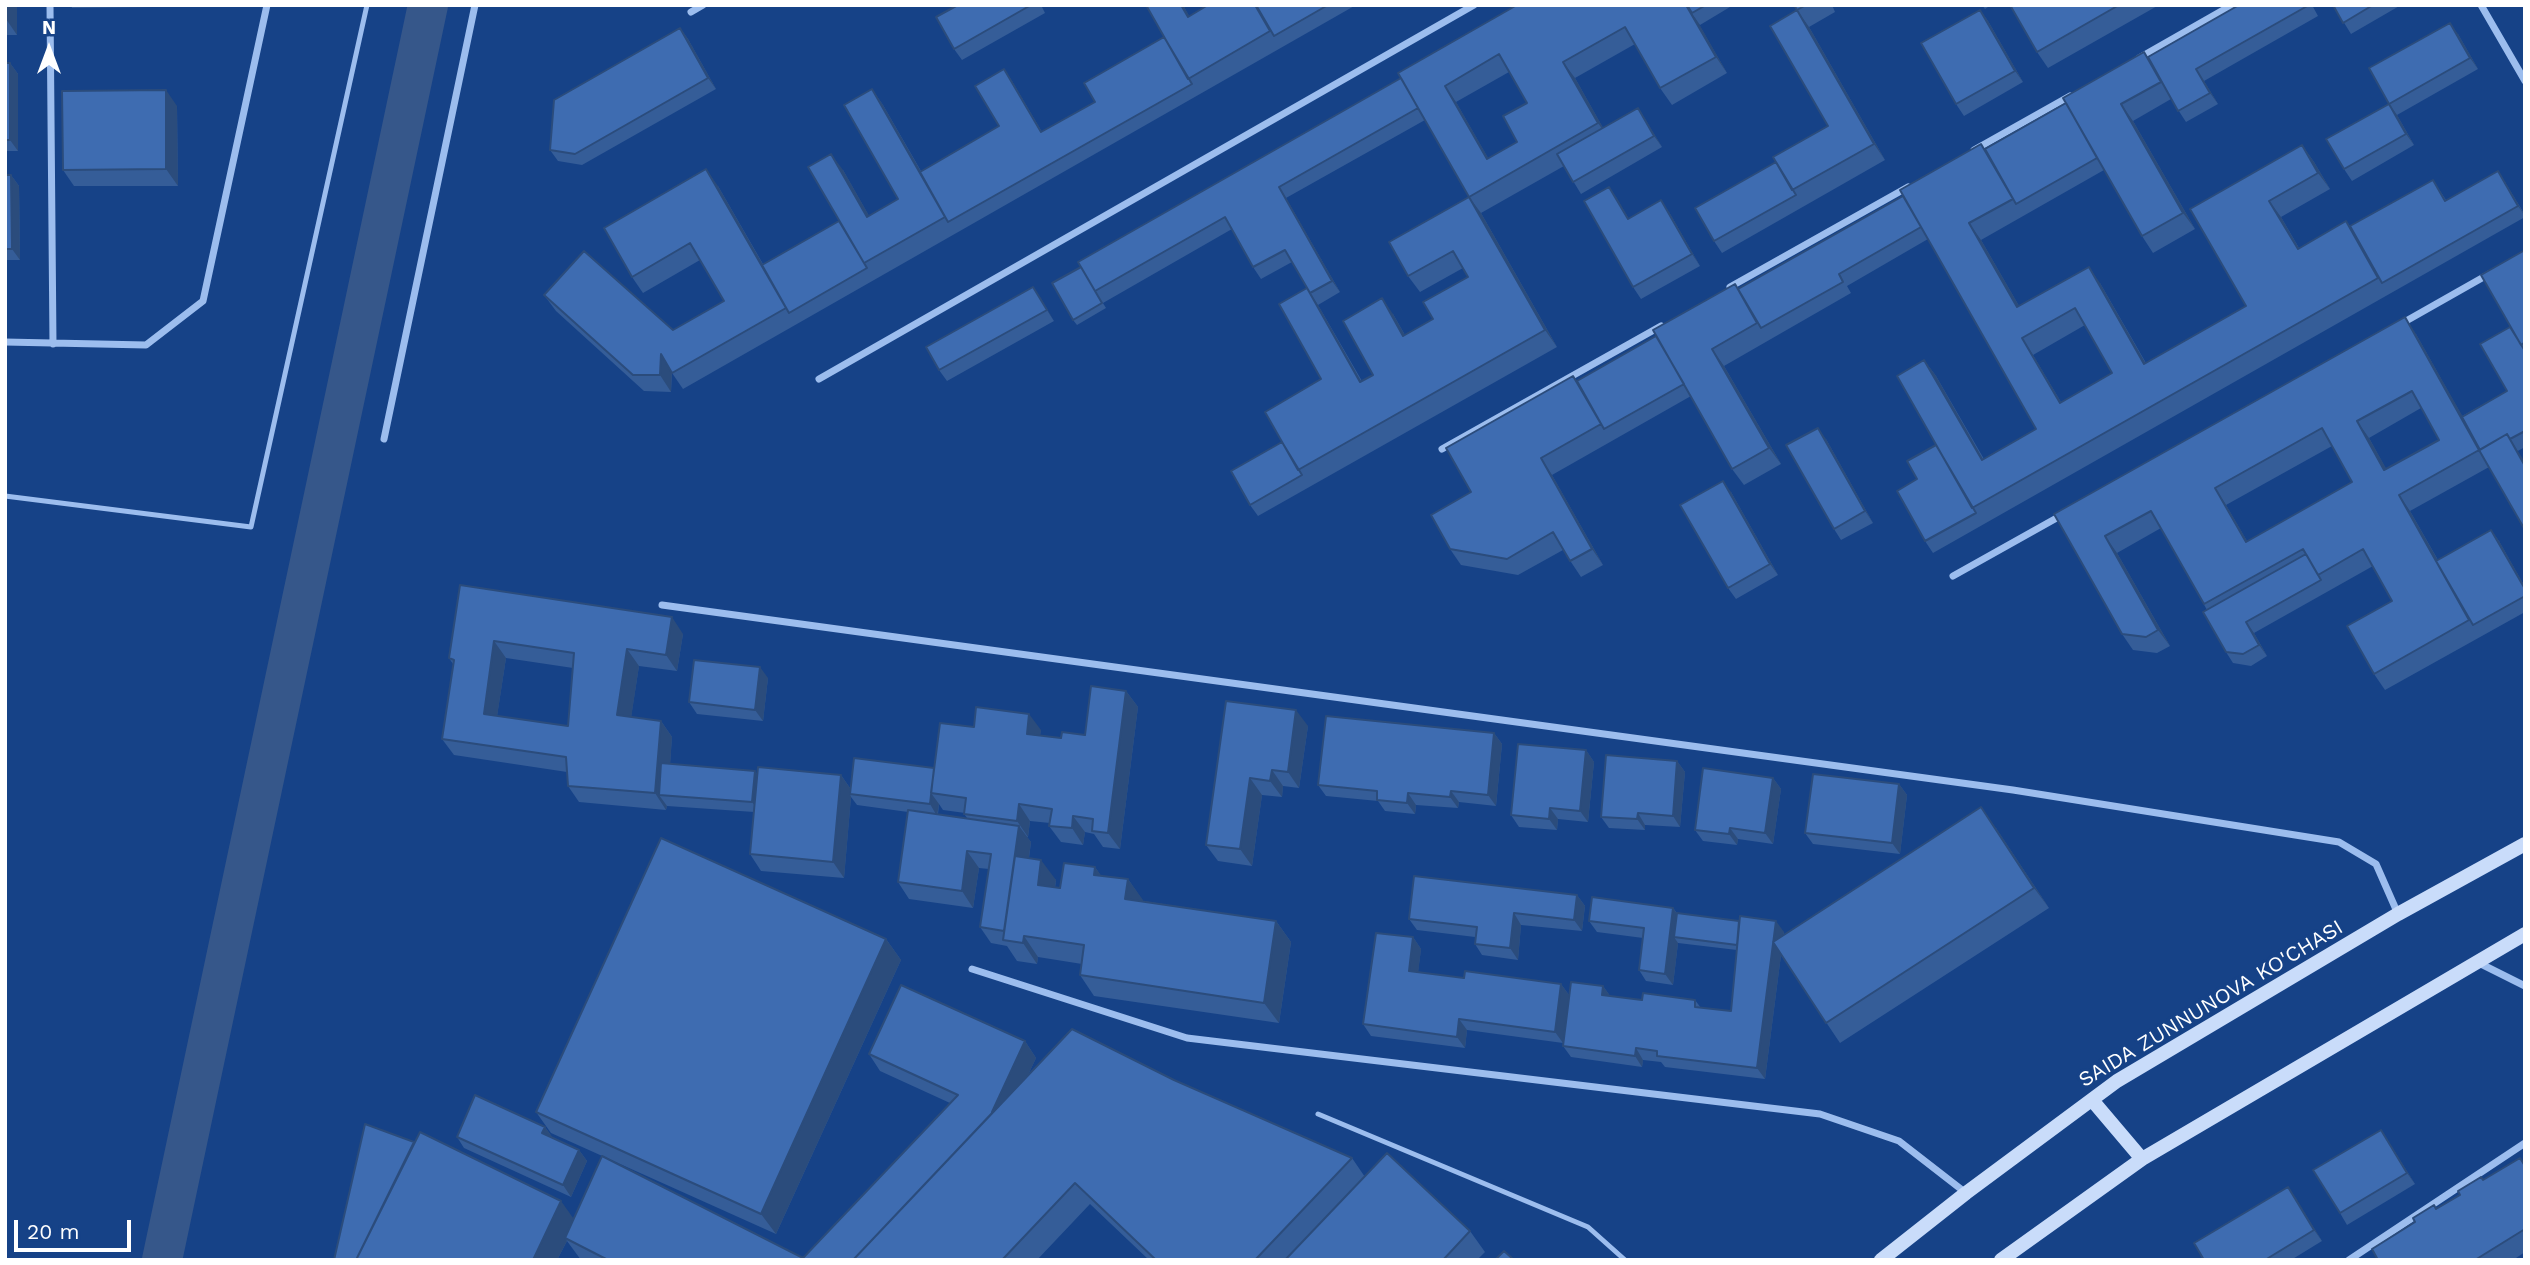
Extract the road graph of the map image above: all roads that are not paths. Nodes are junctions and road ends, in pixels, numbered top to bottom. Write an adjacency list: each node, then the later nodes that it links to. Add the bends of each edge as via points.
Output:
1 (50, 5): 20 (street)
2 (267, 5): 20 (street, via 203,301 146,345)
3 (367, 5): 24 (lane, via 251,527)
4 (475, 5): 22 (street)
5 (703, 5): 9 (street)
6 (1474, 5): 21 (street)
7 (2232, 5): 10 (street)
8 (2482, 5): 11 (street)
9 (691, 12)
10 (2135, 60)
11 (2525, 81)
12 (2074, 94): 13 (street)
13 (1965, 155)
14 (1916, 183): 16 (street)
15 (2500, 268): 18 (street)
16 (1722, 292)
17 (1673, 319): 23 (street)
18 (2391, 330)
19 (5, 342): 20 (street)
20 (53, 344)
21 (819, 379)
22 (384, 439)
23 (1442, 449)
24 (5, 496)
25 (2075, 508): 26 (street)
26 (1953, 576)
27 (662, 605): 29 (street, via 2013,790 2339,842 2376,864)
28 (2525, 844): 29 (main road, SAIDA ZUNNUNOVA KO'CHASI)
29 (2398, 914): 34 (main road, SAIDA ZUNNUNOVA KO'CHASI)
30 (2525, 934): 31 (main road)
31 (2478, 962): 33 (street); 37 (main road)
32 (972, 969): 38 (street, via 1187,1038 1820,1114 1899,1141)
33 (2525, 986)
34 (2092, 1100): 37 (main road); 38 (main road, SAIDA ZUNNUNOVA KO'CHASI)
35 (1318, 1114): 39 (lane, via 1588,1227)
36 (2525, 1143): 42 (street)
37 (2142, 1159): 41 (main road)
38 (1966, 1194): 40 (main road, SAIDA ZUNNUNOVA KO'CHASI)
39 (1625, 1260)
40 (1881, 1260)
41 (2001, 1260)
42 (2349, 1260)

